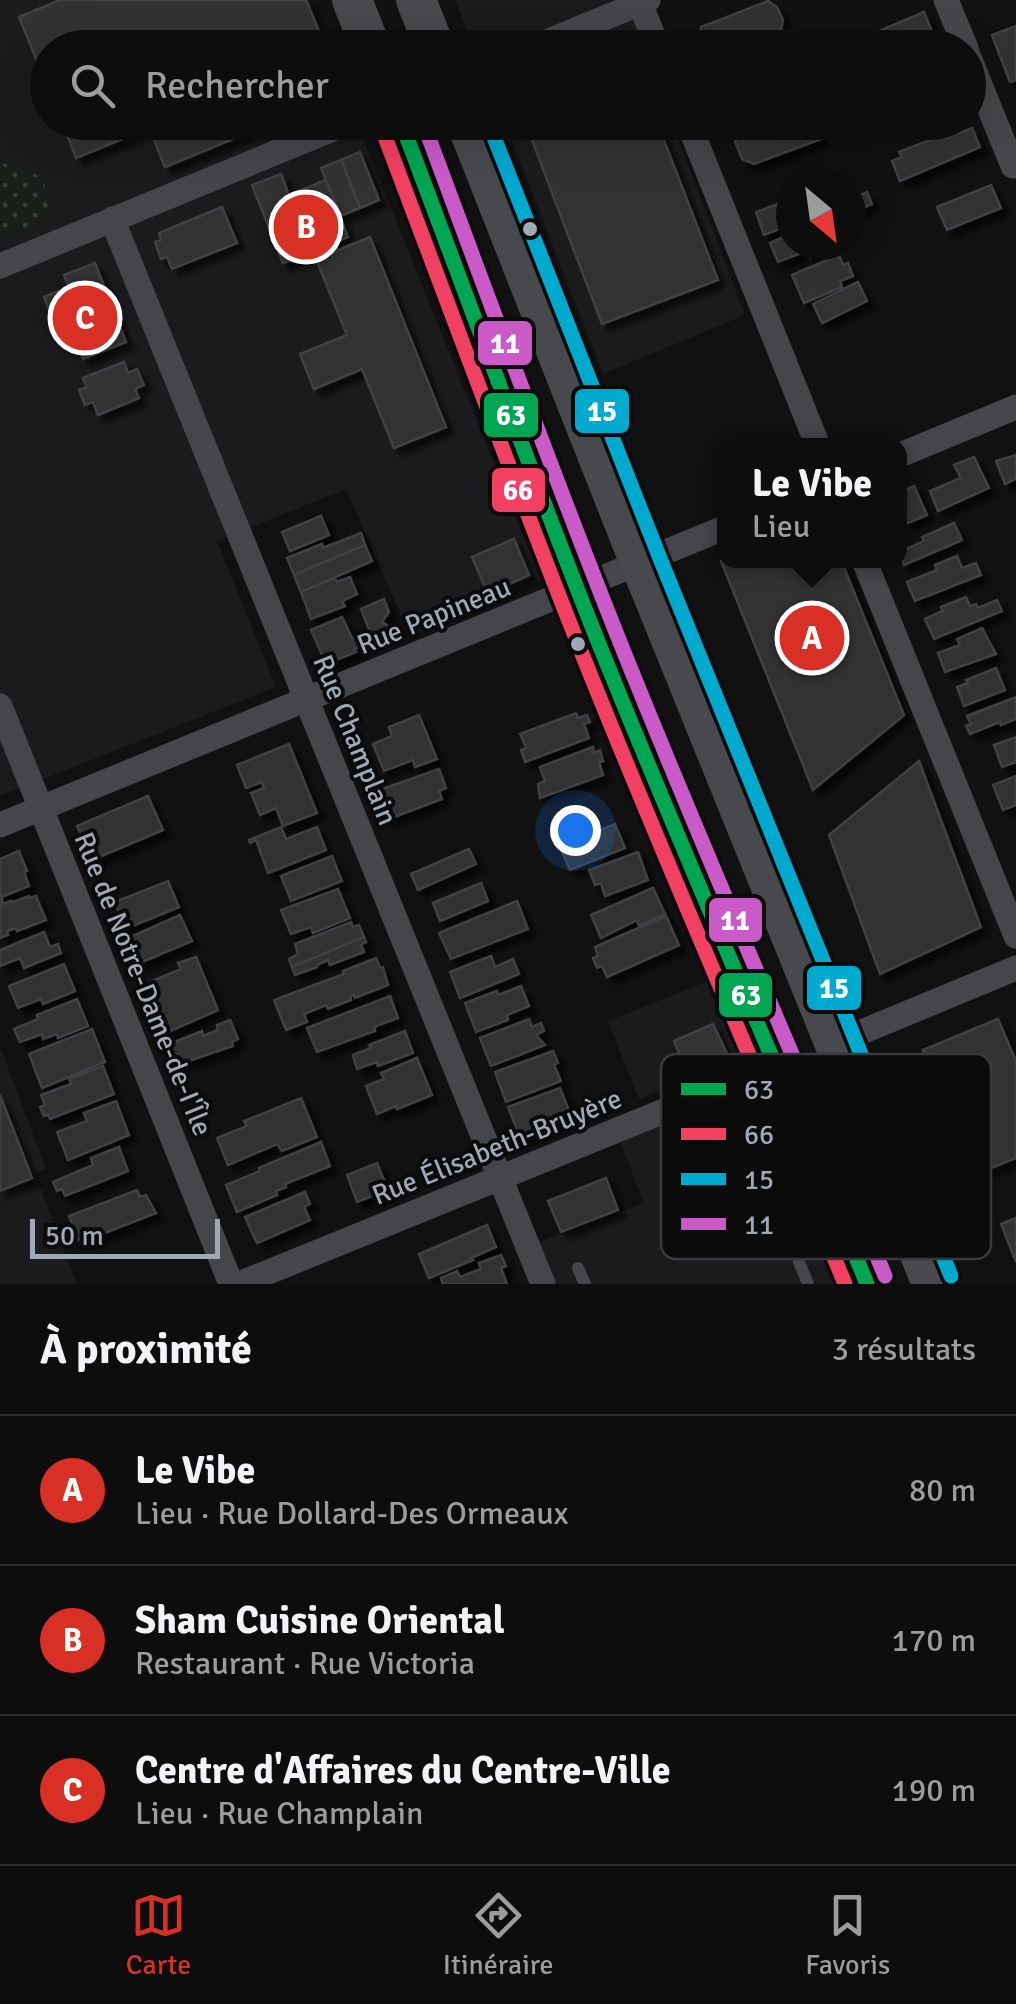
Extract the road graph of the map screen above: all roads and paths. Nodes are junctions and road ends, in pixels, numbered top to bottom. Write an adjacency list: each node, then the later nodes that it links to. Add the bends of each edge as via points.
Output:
1 (352, 0): 5 (main road)
2 (416, 0): 6 (main road)
3 (946, 0): 9 (street)
4 (644, 2): 7 (street); 8 (street)
5 (364, 30)
6 (428, 30)
7 (576, 30)
8 (653, 30)
9 (958, 30)
10 (986, 99): 15 (street)
11 (305, 140): 16 (street)
12 (409, 140): 24 (main road)
13 (473, 140): 22 (main road)
14 (695, 140): 19 (street)
15 (1013, 166)
16 (112, 218): 17 (street); 25 (street, Rue Champlain)
17 (0, 266)
18 (1016, 407): 20 (street)
19 (815, 438)
20 (907, 453)
21 (717, 531): 22 (street, Rue Papineau)
22 (640, 563): 24 (street, Rue Papineau); 31 (main road)
23 (867, 568): 29 (street)
24 (577, 590): 25 (street, Rue Papineau); 32 (main road)
25 (307, 700): 27 (street, Rue Papineau); 35 (street, Rue Champlain)
26 (0, 706): 27 (street, Rue de Notre-Dame-de-I'Île)
27 (41, 808): 28 (street, Rue Papineau); 40 (street, Rue de Notre-Dame-de-I'Île)
28 (0, 825)
29 (1016, 936)
30 (1016, 968): 31 (street)
31 (835, 1043): 33 (main road)
32 (773, 1054)
33 (839, 1054)
34 (661, 1113): 35 (street, Rue Élisabeth-Bruyère)
35 (500, 1178): 40 (street, Rue Élisabeth-Bruyère); 41 (street, Rue Champlain)
36 (857, 1259): 44 (main road)
37 (922, 1259): 45 (main road)
38 (799, 1262): 43 (lane)
39 (578, 1268): 42 (lane)
40 (235, 1284)
41 (543, 1284)
42 (585, 1284)
43 (808, 1284)
44 (867, 1284)
45 (932, 1284)

